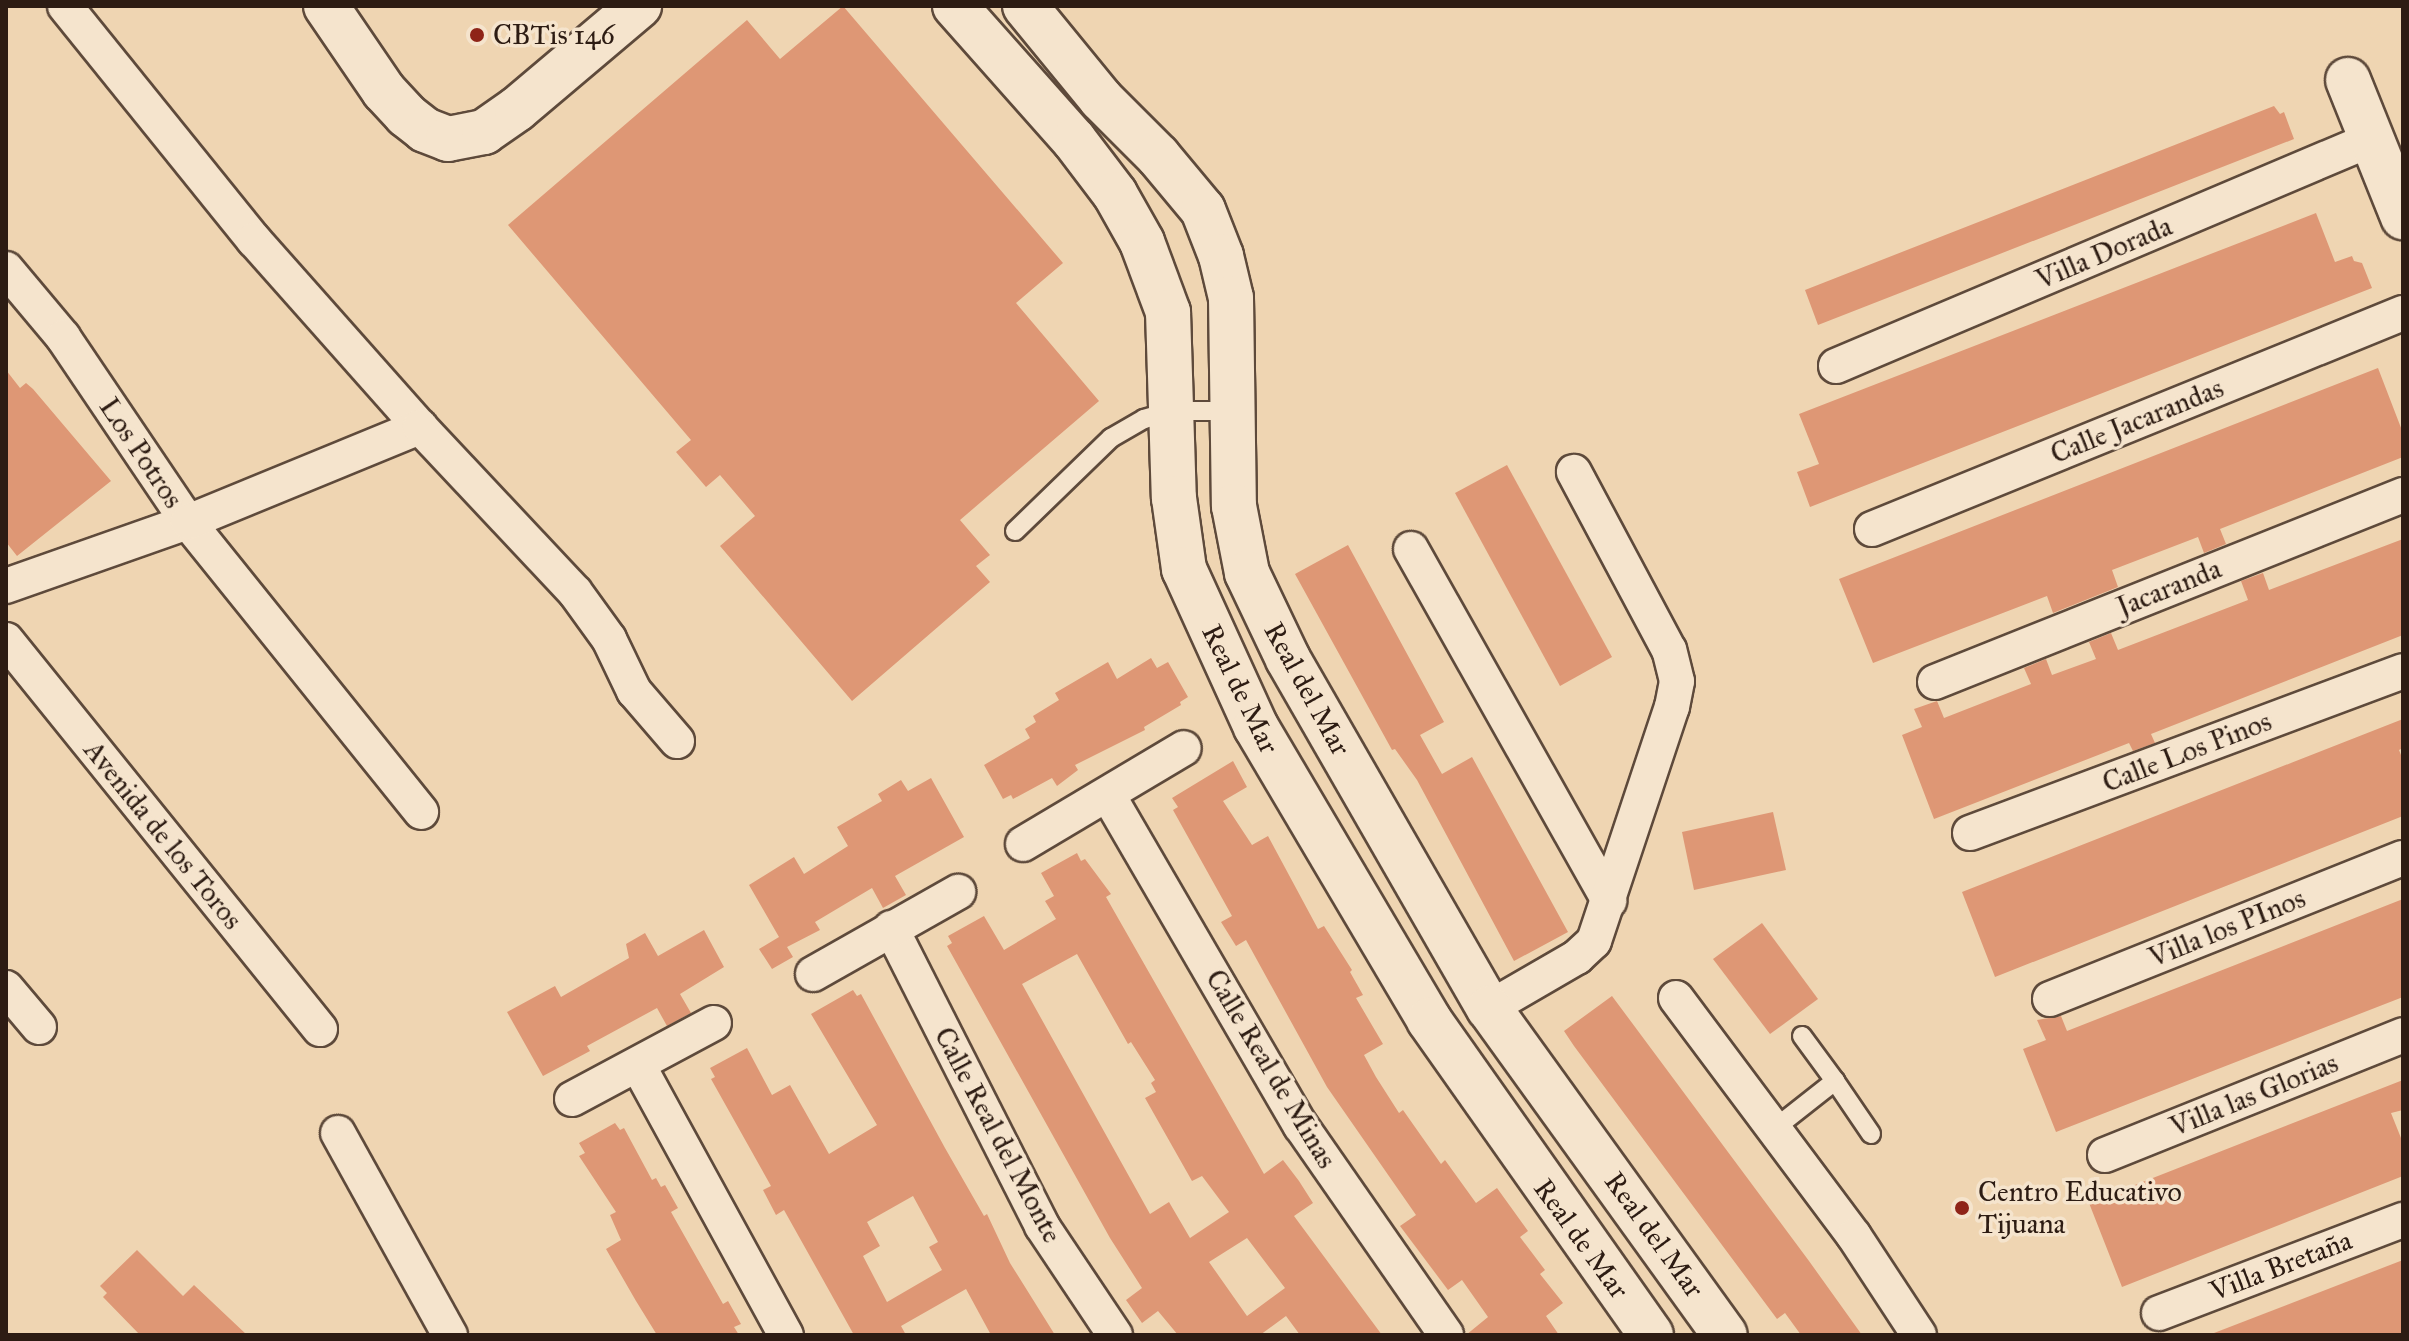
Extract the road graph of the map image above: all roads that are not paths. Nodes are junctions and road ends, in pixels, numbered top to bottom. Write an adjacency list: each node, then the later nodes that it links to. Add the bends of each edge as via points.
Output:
1 (65, 6): 14 (street, via 254,240)
2 (326, 6): 3 (street, via 406,115 448,139 484,132)
3 (639, 6)
4 (955, 6): 12 (street, Real de Mar, via 1074,140 1115,194 1142,242 1168,312)
5 (1025, 6): 13 (street, Real del Mar, via 1203,210 1231,298)
6 (2348, 80): 7 (street)
7 (2372, 139): 8 (street); 11 (street, Villa Dorada)
8 (2403, 217)
9 (6, 269): 17 (street, Los Potros, via 63,337)
10 (2403, 313): 18 (street, Calle Jacarandas)
11 (1836, 366)
12 (1172, 411): 13 (lane); 19 (lane, via 1144,419 1111,438); 59 (street, Real de Mar, via 1174,498 1184,569 1256,727 1429,1020)
13 (1233, 411): 39 (street, Real del Mar, via 1234,506 1247,573 1288,659)
14 (420, 427): 17 (street); 25 (street, via 575,592 609,639 634,691)
15 (1574, 472): 33 (street, via 1669,650 1677,681)
16 (2403, 495): 24 (street, Jacaranda)
17 (188, 522): 21 (street, Los Potros); 28 (street)
18 (1872, 529)
19 (1015, 531)
20 (1411, 549): 33 (street)
21 (6, 586)
22 (6, 640): 42 (street, Avenida de los Toros)
23 (2403, 671): 29 (street, Calle Los Pinos)
24 (1935, 682)
25 (677, 741)
26 (1184, 748): 27 (street)
27 (1108, 795): 30 (street); 58 (street, Calle Real de Minas, via 1301,1126)
28 (421, 812)
29 (1970, 833)
30 (1023, 844)
31 (2403, 858): 38 (street, Villa los PInos)
32 (958, 892): 34 (street)
33 (1609, 901): 39 (street, via 1586,950)
34 (891, 928): 35 (street); 57 (street, Calle Real del Monte, via 1042,1226)
35 (813, 974)
36 (6, 988): 41 (street)
37 (1676, 998): 48 (street)
38 (2050, 999)
39 (1489, 1008): 60 (street, Real del Mar)
40 (714, 1023): 45 (street)
41 (39, 1027)
42 (320, 1029)
43 (2403, 1035): 51 (street, Villa las Glorias)
44 (1802, 1036): 46 (lane)
45 (638, 1065): 47 (street); 56 (street)
46 (1835, 1081): 48 (lane); 50 (lane)
47 (572, 1099)
48 (1774, 1129): 54 (street, via 1854,1236)
49 (338, 1133): 55 (street)
50 (1871, 1134)
51 (2105, 1155)
52 (2403, 1220): 53 (street, Villa Bretaña)
53 (2159, 1313)
54 (1917, 1334)
55 (450, 1335)
56 (786, 1335)
57 (1115, 1335)
58 (1446, 1335)
59 (1651, 1335)
60 (1725, 1335)

